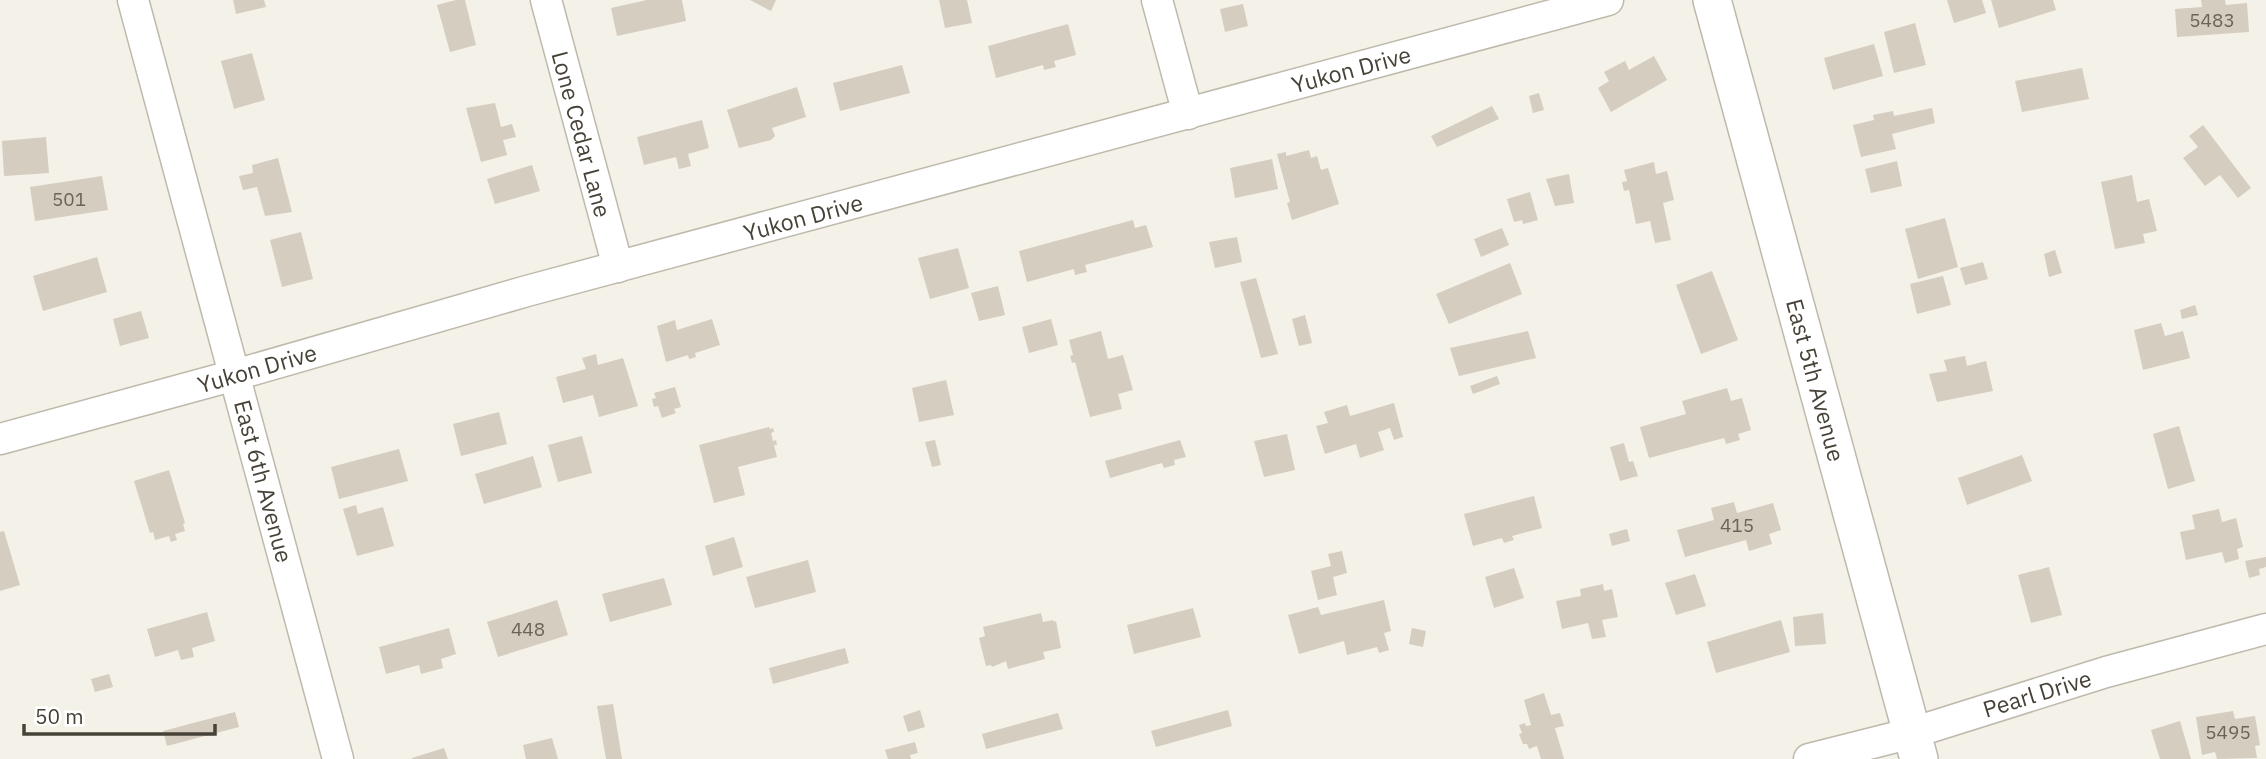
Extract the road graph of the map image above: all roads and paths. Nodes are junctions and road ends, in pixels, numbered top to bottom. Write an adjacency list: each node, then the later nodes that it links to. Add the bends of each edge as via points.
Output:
1 (133, 0): 8 (street, East 6th Avenue)
2 (546, 0): 7 (street, Lone Cedar Lane)
3 (1157, 0): 6 (street)
4 (1608, 0): 6 (street, Yukon Drive)
5 (1712, 0): 11 (street, East 5th Avenue)
6 (1188, 114): 7 (street, Yukon Drive)
7 (618, 267): 8 (street, Yukon Drive)
8 (235, 375): 9 (street, Yukon Drive); 12 (street, East 6th Avenue)
9 (0, 439)
10 (2266, 629): 11 (street, Pearl Drive, via 2106,671)
11 (1915, 746): 13 (street, Pearl Drive)
12 (338, 759)
13 (1810, 759)

